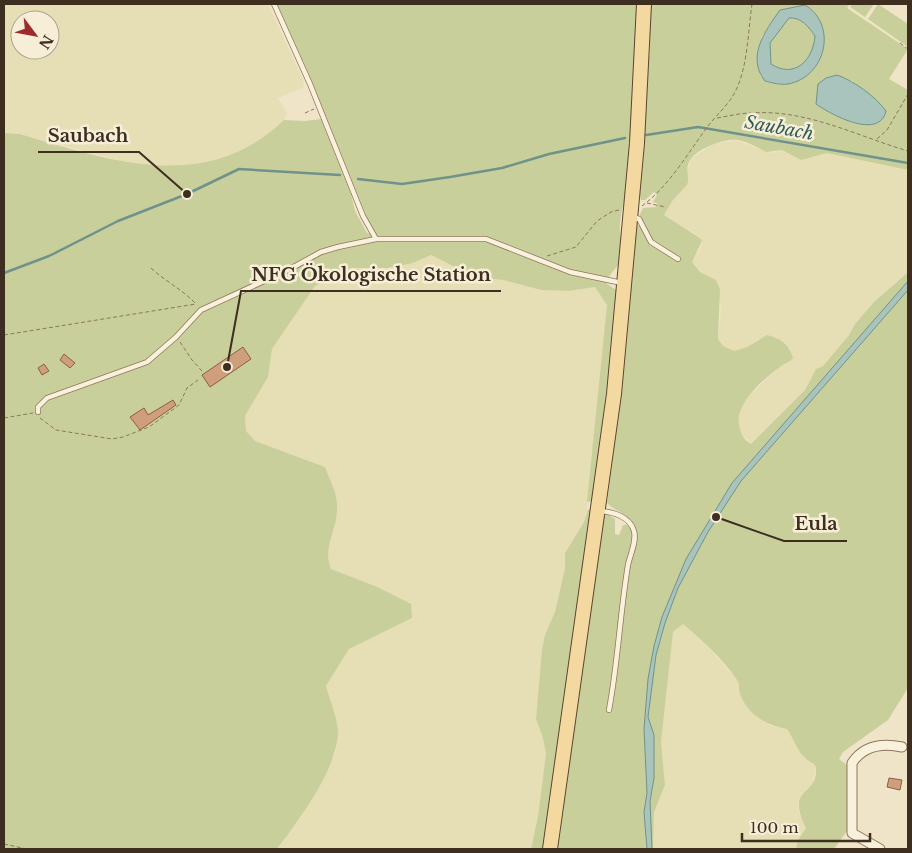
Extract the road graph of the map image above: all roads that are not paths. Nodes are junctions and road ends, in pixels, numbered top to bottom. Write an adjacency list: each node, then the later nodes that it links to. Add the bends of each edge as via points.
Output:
1 (274, 4): 4 (lane, via 363,216)
2 (644, 4): 3 (main road)
3 (632, 212): 5 (lane, via 654,244); 6 (main road)
4 (376, 239): 6 (lane, via 486,239 570,272); 7 (lane, via 321,252 201,310 147,362 47,398 38,407)
5 (678, 259)
6 (625, 284): 8 (main road)
7 (38, 412)
8 (599, 511): 9 (lane, via 626,519 635,533); 11 (main road)
9 (609, 710)
10 (902, 748): 12 (street, via 886,744 872,747 849,762 852,832)
11 (550, 849)
12 (880, 849)

